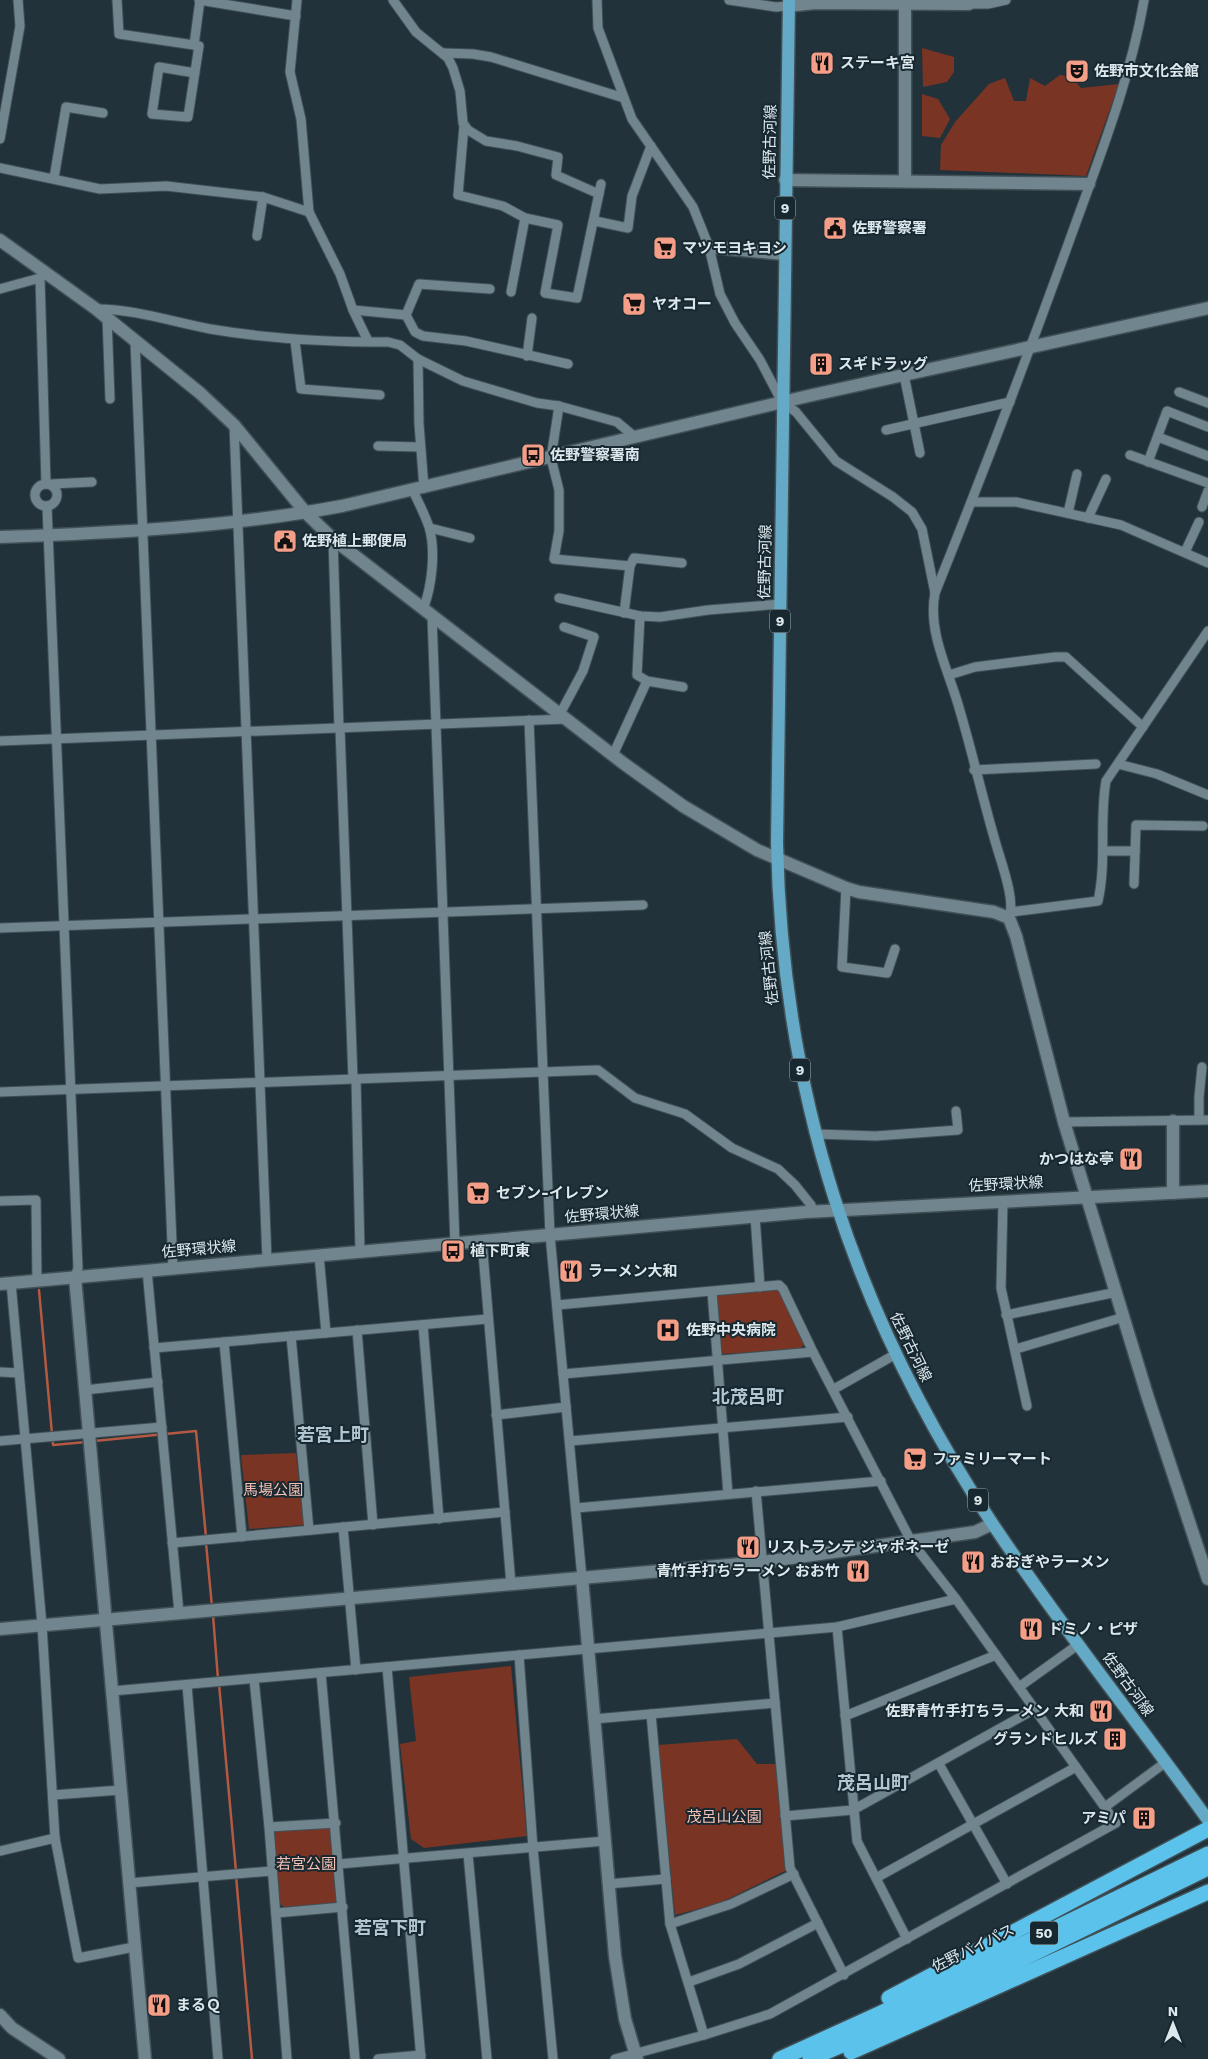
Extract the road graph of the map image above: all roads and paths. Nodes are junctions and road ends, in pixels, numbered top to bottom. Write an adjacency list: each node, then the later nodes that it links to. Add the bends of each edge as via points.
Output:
1 (18, 0): 20 (street, via 20,26)
2 (117, 0): 14 (street, via 120,34)
3 (199, 0): 13 (street); 14 (street)
4 (297, 0): 13 (street)
5 (393, 0): 15 (street, via 416,32)
6 (598, 0): 17 (street, via 596,22)
7 (729, 0): 11 (street, via 776,7)
8 (1006, 0): 12 (street)
9 (1144, 0): 27 (street, via 1137,41)
10 (905, 2): 11 (street); 12 (street); 25 (street)
11 (788, 3): 24 (main road, 佐野古河線 / 9)
12 (969, 4)
13 (296, 16): 30 (street, via 290,72 300,112)
14 (194, 45): 16 (street, via 198,46)
15 (443, 53): 17 (street, via 491,57); 19 (street, via 456,77)
16 (194, 73): 16 (street, via 188,117 152,114 159,67)
17 (624, 98): 21 (street, via 632,119)
18 (103, 113): 23 (street, via 66,107)
19 (464, 126): 28 (street, via 486,141 558,157 556,175); 31 (street, via 458,195 503,206)
20 (0, 139)
21 (651, 146): 32 (street, via 632,196 628,228); 35 (street, via 693,208)
22 (0, 168): 23 (street)
23 (54, 178): 29 (street, via 100,189 166,186)
24 (785, 180): 25 (street); 36 (main road, 佐野古河線 / 9)
25 (905, 181): 27 (street)
26 (601, 184): 28 (street)
27 (1089, 184): 50 (street)
28 (599, 194): 32 (street)
29 (263, 196): 30 (street); 33 (street)
30 (309, 212): 43 (street, via 340,274)
31 (525, 218): 32 (street, via 558,225 544,293 577,298); 40 (street)
32 (594, 221)
33 (258, 236)
34 (0, 240): 37 (street)
35 (709, 247): 36 (street); 58 (street, via 720,294)
36 (784, 254): 58 (main road, 佐野古河線 / 9)
37 (43, 276): 39 (street); 42 (street); 78 (street)
38 (490, 288): 44 (street, via 419,284)
39 (0, 289)
40 (511, 292)
41 (1208, 308): 50 (street)
42 (96, 309): 45 (street); 48 (street)
43 (353, 310): 44 (street); 49 (street)
44 (406, 315): 51 (street, via 414,332 423,336 466,341)
45 (107, 318): 47 (street); 57 (street)
46 (532, 318): 51 (street)
47 (135, 341): 63 (street); 91 (street)
48 (295, 341): 49 (street); 56 (street, via 301,389)
49 (368, 341): 52 (street, via 400,345)
50 (1031, 345): 54 (street); 59 (street)
51 (527, 356): 53 (street)
52 (418, 359): 61 (street, via 463,381 537,403); 69 (street)
53 (568, 364)
54 (904, 375): 58 (street); 62 (street)
55 (1179, 392): 60 (street)
56 (380, 395)
57 (110, 399)
58 (782, 402): 66 (street); 100 (street, via 796,412 836,461 912,512 922,529); 102 (main road, 佐野古河線 / 9)
59 (1010, 402): 62 (street); 82 (street)
60 (1208, 403)
61 (559, 406): 66 (street, via 617,422); 73 (street)
62 (914, 424): 65 (street); 70 (street)
63 (234, 425): 85 (street); 88 (street)
64 (1208, 426): 67 (street, via 1167,411)
65 (886, 430)
66 (636, 437): 73 (street)
67 (1158, 437): 72 (street); 74 (street)
68 (378, 446): 69 (street)
69 (420, 447): 80 (street)
70 (920, 453)
71 (1130, 455): 74 (street)
72 (1208, 456)
73 (551, 458): 80 (street); 99 (street, via 559,490 559,531 554,559)
74 (1148, 462): 79 (street)
75 (1077, 474): 86 (street)
76 (1106, 479): 87 (street)
77 (92, 482): 78 (street)
78 (49, 484): 83 (street, via 57,490 57,498); 83 (street, via 38,488 35,496 39,503)
79 (1208, 484)
80 (419, 489): 85 (street); 90 (street)
81 (1208, 491): 84 (street)
82 (972, 502): 86 (street, via 1016,502); 100 (street)
83 (47, 506): 92 (street)
84 (1202, 507)
85 (306, 513): 88 (street); 95 (street)
86 (1068, 513): 87 (street)
87 (1088, 518): 96 (street, via 1121,525)
88 (236, 522): 91 (street); 116 (street)
89 (1199, 522): 96 (street)
90 (430, 528): 94 (street); 103 (street, via 432,552)
91 (143, 531): 92 (street); 117 (street)
92 (48, 536): 93 (street); 118 (street)
93 (0, 537)
94 (470, 538)
95 (333, 539): 103 (street); 115 (street)
96 (1185, 552): 98 (street)
97 (682, 563): 99 (street, via 634,558)
98 (1208, 563)
99 (630, 566): 104 (street)
100 (935, 593): 108 (street, via 933,623)
101 (559, 598): 104 (street)
102 (781, 604): 105 (street, via 660,617); 128 (main road, 佐野古河線 / 9)
103 (427, 612): 111 (street); 113 (street)
104 (624, 614): 105 (street)
105 (640, 616): 109 (street, via 637,675)
106 (564, 627): 111 (street, via 594,637)
107 (1208, 631): 114 (street)
108 (949, 675): 114 (street, via 975,667 1066,658); 123 (street)
109 (647, 681): 110 (street); 120 (street)
110 (682, 687)
111 (564, 717): 112 (street); 120 (street)
112 (529, 720): 113 (street); 132 (street)
113 (434, 724): 115 (street); 133 (street)
114 (1143, 727): 122 (street)
115 (340, 728): 116 (street); 134 (street)
116 (245, 732): 117 (street); 136 (street)
117 (151, 736): 118 (street); 137 (street)
118 (56, 739): 119 (street); 138 (street)
119 (0, 741)
120 (613, 755): 128 (street, via 706,821)
121 (1096, 764): 123 (street)
122 (1118, 764): 124 (street, via 1157,774); 126 (street, via 1106,780)
123 (974, 770): 135 (street, via 1003,867)
124 (1208, 795)
125 (1203, 826): 127 (street, via 1136,825)
126 (1104, 851): 127 (street); 135 (street, via 1097,902)
127 (1135, 851): 129 (street)
128 (777, 860): 130 (street); 153 (main road, 佐野古河線 / 9, via 786,990)
129 (1134, 884)
130 (846, 888): 135 (street); 140 (street, via 842,967 887,973)
131 (643, 905): 132 (street)
132 (538, 908): 133 (street); 142 (street)
133 (441, 912): 134 (street); 143 (street)
134 (347, 915): 136 (street); 144 (street)
135 (1010, 915): 152 (street)
136 (253, 919): 137 (street); 145 (street)
137 (160, 923): 138 (street); 146 (street)
138 (64, 926): 139 (street); 147 (street)
139 (0, 928)
140 (895, 949)
141 (1202, 1067): 150 (street, via 1199,1097)
142 (543, 1072): 143 (street); 160 (street, via 598,1070 636,1098 685,1114 732,1148 778,1169 811,1205); 162 (street)
143 (449, 1076): 144 (street); 164 (street)
144 (355, 1079): 145 (street); 165 (street)
145 (260, 1082): 146 (street); 167 (street)
146 (167, 1086): 147 (street); 168 (street)
147 (71, 1090): 148 (street); 170 (street, via 78,1268)
148 (0, 1092)
149 (956, 1111): 153 (street, via 958,1130 876,1136)
150 (1204, 1120): 151 (street)
151 (1173, 1121): 152 (street); 155 (street)
152 (1064, 1122): 156 (street)
153 (815, 1134): 159 (main road, 佐野古河線 / 9)
154 (1208, 1191): 155 (street, 佐野環状線)
155 (1173, 1193): 156 (street, 佐野環状線)
156 (1087, 1196): 158 (street, 佐野環状線); 175 (street)
157 (0, 1201): 171 (street, via 36,1200)
158 (1003, 1201): 159 (street, 佐野環状線); 177 (street, via 1001,1288)
159 (838, 1210): 160 (street, 佐野環状線); 188 (main road, 佐野古河線 / 9, via 855,1262)
160 (813, 1212): 161 (street, 佐野環状線)
161 (755, 1216): 162 (street, 佐野環状線); 173 (street)
162 (550, 1235): 163 (street, 佐野環状線); 176 (street)
163 (482, 1241): 164 (street, 佐野環状線); 179 (street)
164 (455, 1243): 165 (street, 佐野環状線)
165 (360, 1252): 166 (street, 佐野環状線)
166 (319, 1255): 167 (street, 佐野環状線); 182 (street)
167 (267, 1260): 168 (street, 佐野環状線)
168 (173, 1268): 169 (street, 佐野環状線)
169 (148, 1270): 170 (street, 佐野環状線); 185 (street)
170 (75, 1277): 171 (street, 佐野環状線); 195 (street)
171 (37, 1281): 172 (street, 佐野環状線)
172 (5, 1284): 191 (street)
173 (760, 1287): 174 (street); 187 (street, via 779,1285 783,1289)
174 (712, 1292): 176 (street); 189 (street)
175 (1117, 1292): 177 (street); 178 (street)
176 (557, 1304): 192 (street)
177 (1006, 1315): 186 (street)
178 (1124, 1317): 186 (street); 221 (street)
179 (488, 1319): 180 (street); 198 (street)
180 (422, 1325): 181 (street); 211 (street)
181 (357, 1330): 182 (street); 212 (street)
182 (326, 1333): 183 (street)
183 (291, 1336): 184 (street); 215 (street)
184 (224, 1342): 185 (street); 216 (street)
185 (154, 1348): 193 (street)
186 (1016, 1349): 196 (street)
187 (813, 1352): 189 (street); 194 (street)
188 (896, 1354): 194 (street); 213 (main road, 佐野古河線 / 9, via 927,1414)
189 (718, 1360): 192 (street); 201 (street)
190 (0, 1372): 191 (street)
191 (18, 1373): 203 (street)
192 (563, 1374): 197 (street)
193 (158, 1382): 195 (street); 200 (street)
194 (834, 1389): 199 (street)
195 (85, 1390): 202 (street)
196 (1027, 1406)
197 (566, 1407): 198 (street); 205 (street)
198 (496, 1415): 210 (street)
199 (848, 1417): 201 (street); 206 (street)
200 (162, 1427): 202 (street); 218 (street)
201 (723, 1427): 205 (street); 208 (street)
202 (89, 1434): 203 (street); 226 (street)
203 (26, 1439): 204 (street); 227 (street)
204 (0, 1441)
205 (570, 1441): 209 (street)
206 (881, 1481): 207 (street); 217 (street)
207 (756, 1491): 208 (street); 219 (street)
208 (728, 1494): 209 (street)
209 (576, 1508): 220 (street)
210 (506, 1512): 211 (street); 222 (street)
211 (439, 1519): 212 (street)
212 (374, 1524): 214 (street)
213 (992, 1524): 217 (street, via 975,1532); 231 (main road, 佐野古河線 / 9)
214 (343, 1527): 215 (street); 223 (street)
215 (309, 1530): 216 (street)
216 (242, 1537): 218 (street)
217 (911, 1541): 219 (street); 224 (street)
218 (172, 1543): 225 (street)
219 (763, 1562): 220 (street); 230 (street)
220 (582, 1578): 222 (street); 232 (street)
221 (1208, 1579)
222 (511, 1584): 223 (street)
223 (349, 1598): 225 (street); 236 (street)
224 (956, 1599): 228 (street); 234 (street)
225 (178, 1613): 226 (street)
226 (106, 1619): 227 (street); 241 (street)
227 (42, 1625): 229 (street); 251 (street)
228 (837, 1627): 230 (street); 245 (street)
229 (0, 1629)
230 (769, 1634): 232 (street); 242 (street)
231 (1079, 1644): 240 (street); 247 (main road, 佐野古河線 / 9)
232 (588, 1648): 233 (street); 246 (street)
233 (519, 1655): 235 (street); 262 (street)
234 (996, 1655): 240 (street); 245 (street)
235 (387, 1667): 236 (street); 266 (street)
236 (356, 1670): 237 (street)
237 (321, 1673): 238 (street); 256 (street)
238 (254, 1679): 239 (street); 258 (street)
239 (187, 1685): 241 (street); 271 (street)
240 (1019, 1687): 243 (street)
241 (112, 1691): 250 (street)
242 (775, 1703): 244 (street); 254 (street)
243 (1035, 1709): 248 (street); 249 (street)
244 (651, 1714): 246 (street); 273 (street)
245 (845, 1716): 253 (street)
246 (594, 1719): 261 (street)
247 (1166, 1762): 252 (street); 255 (main road, 佐野古河線 / 9)
248 (938, 1764): 253 (street); 257 (street)
249 (1076, 1767): 252 (street); 257 (street)
250 (121, 1790): 251 (street); 274 (street)
251 (53, 1795): 260 (street)
252 (1105, 1806): 276 (street, via 1116,1823)
253 (853, 1810): 254 (street); 272 (street, via 857,1841)
254 (785, 1816): 270 (street, via 790,1868)
255 (1208, 1820)
256 (336, 1823): 258 (street); 267 (street)
257 (973, 1823): 272 (street); 276 (street)
258 (269, 1827): 269 (street)
259 (1208, 1829): 289 (highway, via 878,2004 835,2030)
260 (55, 1838): 263 (street); 283 (street, via 78,1958)
261 (605, 1841): 262 (street); 275 (street)
262 (533, 1848): 264 (street); 299 (street)
263 (0, 1851)
264 (468, 1854): 266 (street); 298 (street)
265 (1208, 1854): 287 (highway, 佐野バイパス / 50)
266 (404, 1859): 267 (street); 291 (street)
267 (340, 1864): 278 (street)
268 (1208, 1868): 287 (highway, 佐野バイパス / 50)
269 (272, 1871): 271 (street); 279 (street)
270 (794, 1874): 280 (street); 281 (street, via 731,1904)
271 (203, 1877): 274 (street); 294 (street)
272 (876, 1878): 282 (street)
273 (666, 1879): 275 (street); 281 (street)
274 (129, 1883): 283 (street)
275 (608, 1884): 290 (street, via 620,1994)
276 (1007, 1884): 282 (street)
277 (1208, 1892): 289 (highway, via 844,2055)
278 (343, 1907): 279 (street); 296 (street)
279 (276, 1913): 295 (street)
280 (818, 1923): 284 (street); 285 (street, via 739,1964)
281 (670, 1924): 285 (street)
282 (907, 1939): 284 (street)
283 (134, 1947): 293 (street)
284 (844, 1975): 288 (street, via 770,2014)
285 (689, 1982): 288 (street)
286 (0, 2015): 292 (street, via 12,2028)
287 (885, 2018): 289 (highway, 佐野バイパス / 50)
288 (704, 2035): 290 (street)
289 (817, 2052): 301 (highway, 佐野バイパス / 50)
290 (636, 2056): 300 (street)
291 (421, 2057): 297 (street)
292 (59, 2059)
293 (145, 2059)
294 (218, 2059)
295 (287, 2059)
296 (355, 2059)
297 (378, 2059)
298 (487, 2059)
299 (553, 2059)
300 (615, 2059)
301 (780, 2059)

